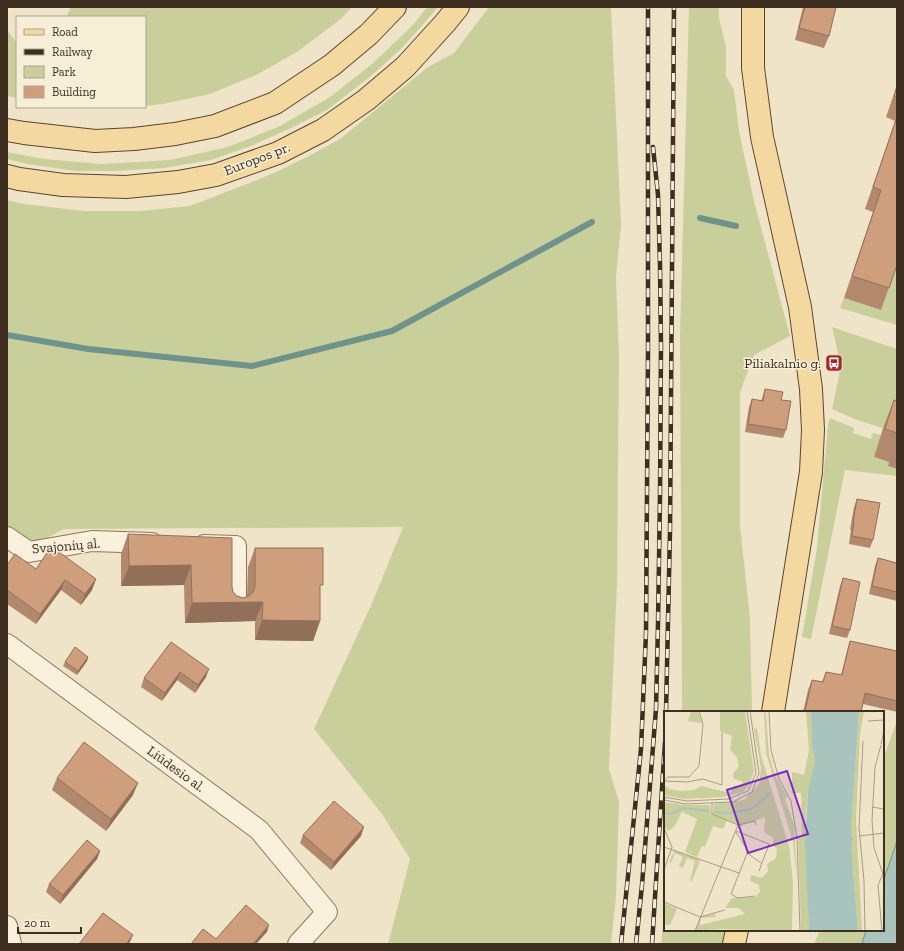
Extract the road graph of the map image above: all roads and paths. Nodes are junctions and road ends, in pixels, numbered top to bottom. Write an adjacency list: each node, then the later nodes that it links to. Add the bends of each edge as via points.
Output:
1 (395, 7): 4 (main road, via 369,34 332,65 275,103 215,126 175,134 95,141)
2 (458, 7): 5 (main road, Europos pr., via 405,67 366,100 323,130 278,153 216,175 126,187 63,185)
3 (753, 7): 9 (main road, via 753,68 762,137 800,307 811,389 813,430 811,472)
4 (7, 130)
5 (7, 176)
6 (7, 537): 7 (street, Svajonių al., via 29,552 92,542 236,546)
7 (236, 606)
8 (7, 644): 13 (street, Liūdesio al., via 259,830 327,912)
9 (773, 711)
10 (7, 926): 12 (street)
11 (737, 931): 14 (main road)
12 (11, 944)
13 (298, 944)
14 (734, 944)

